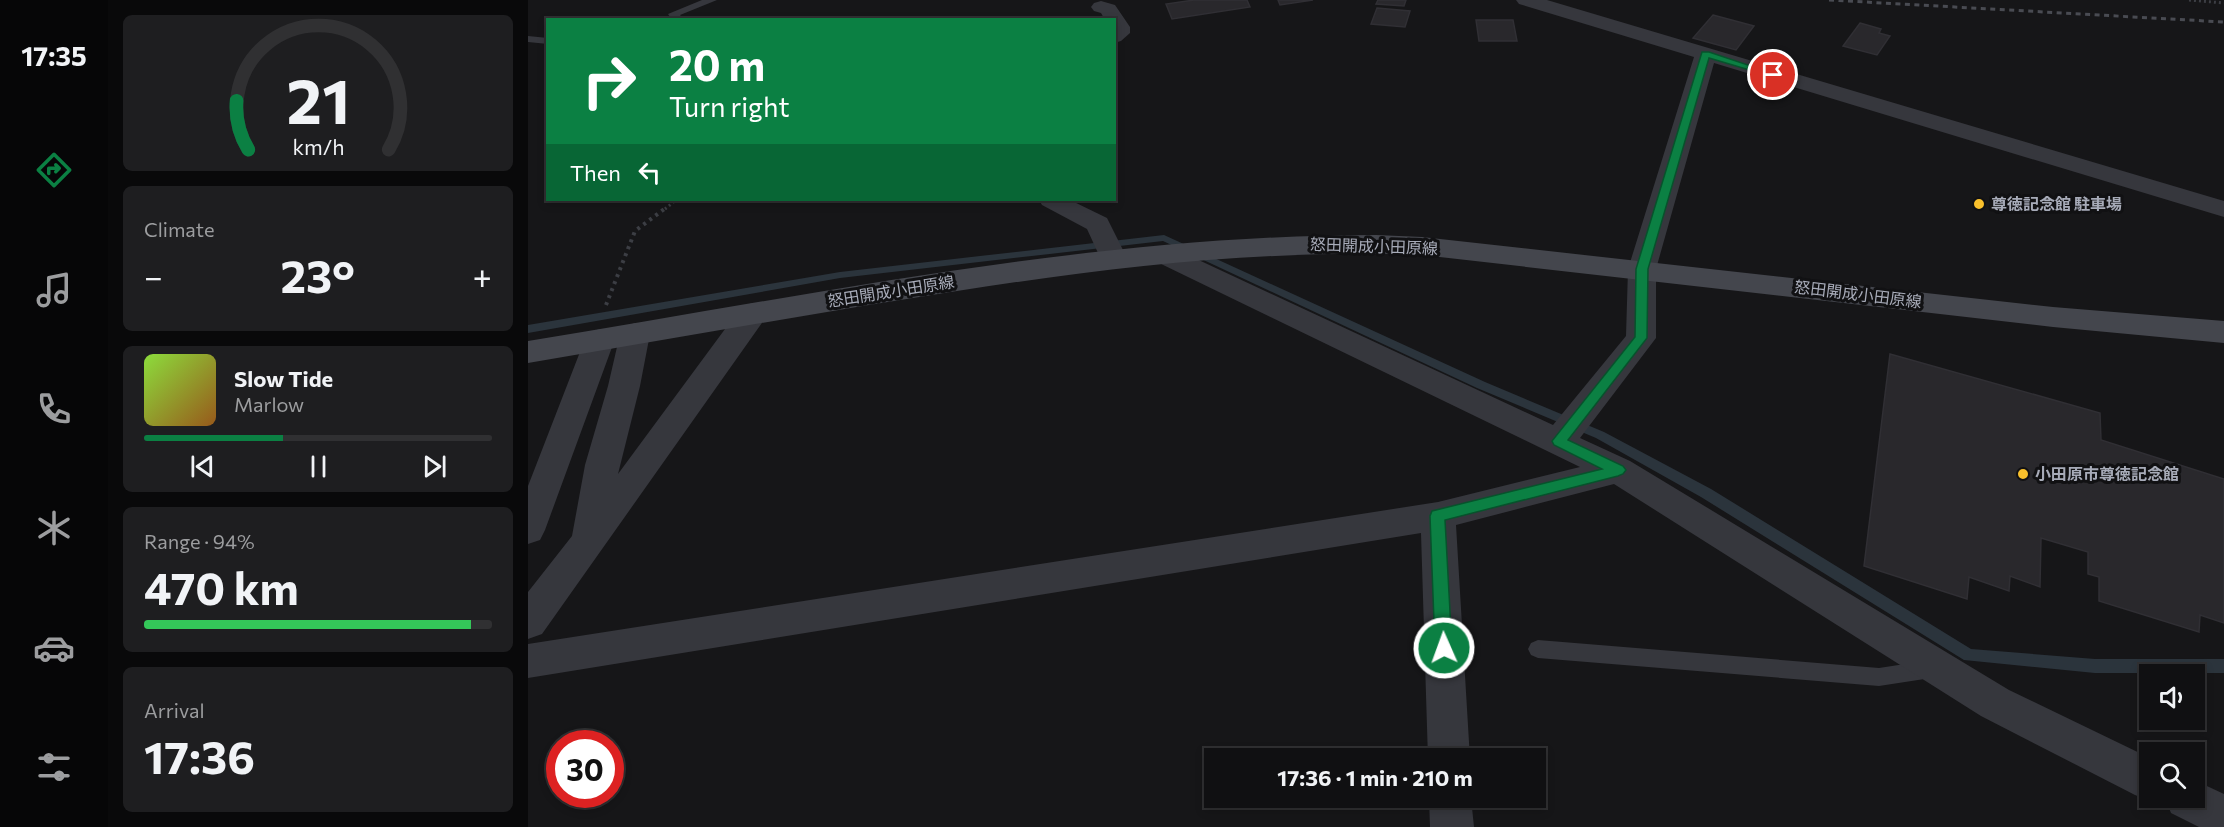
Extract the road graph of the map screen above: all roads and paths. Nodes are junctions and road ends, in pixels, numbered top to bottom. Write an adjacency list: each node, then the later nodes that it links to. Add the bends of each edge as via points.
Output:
1 (712, 0): 6 (lane, via 673,14)
2 (1526, 0): 12 (street)
3 (2189, 0): 4 (path)
4 (2224, 3)
5 (1101, 7): 7 (street)
6 (677, 18)
7 (1114, 18)
8 (1116, 21): 9 (street, via 1120,33)
9 (1116, 36)
10 (528, 39): 11 (lane)
11 (546, 41)
12 (1706, 54): 15 (street); 18 (street)
13 (675, 201): 22 (path, via 635,231)
14 (1053, 201): 17 (street, via 1098,224)
15 (2224, 209)
16 (1165, 255): 17 (main road, 怒田開成小田原線); 18 (main road, 怒田開成小田原線, via 1380,243); 24 (street)
17 (1114, 260): 19 (main road, 怒田開成小田原線)
18 (1642, 269): 20 (main road, 怒田開成小田原線, via 2053,317); 24 (street, via 1641,338)
19 (753, 313): 21 (main road, 怒田開成小田原線); 29 (street)
20 (2224, 332)
21 (635, 334): 22 (main road, 怒田開成小田原線); 29 (street)
22 (596, 341): 23 (main road, 怒田開成小田原線); 26 (street)
23 (528, 352)
24 (1559, 441): 25 (street)
25 (1618, 470): 27 (street); 33 (street)
26 (535, 493): 28 (street)
27 (1438, 516): 32 (street); 34 (street)
28 (528, 530)
29 (587, 544): 30 (street)
30 (528, 622)
31 (1538, 649): 33 (lane, via 1879,677)
32 (528, 661)
33 (1937, 668): 35 (street, via 1995,703)
34 (1449, 748)
35 (2139, 775)
36 (1451, 808): 39 (street)
37 (2205, 808): 38 (street)
38 (2224, 817)
39 (1452, 827)

